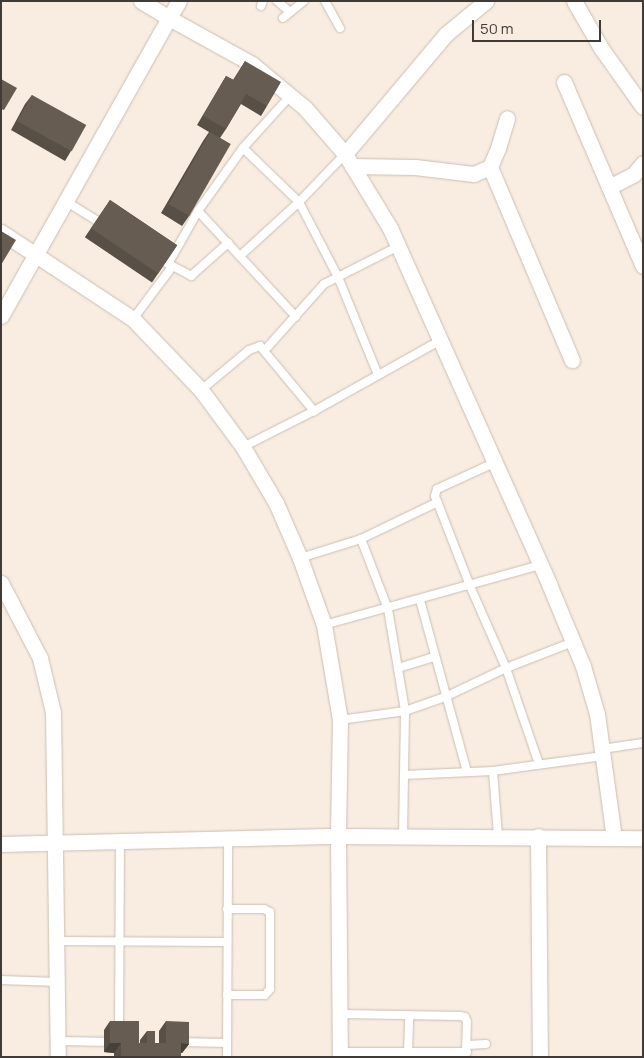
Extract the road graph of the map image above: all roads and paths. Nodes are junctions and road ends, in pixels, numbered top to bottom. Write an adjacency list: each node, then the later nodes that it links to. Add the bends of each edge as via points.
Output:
1 (141, 1): 9 (street)
2 (179, 1): 9 (street)
3 (278, 1): 8 (lane)
4 (304, 1): 8 (lane)
5 (325, 1): 11 (lane)
6 (486, 1): 17 (street, via 446,34)
7 (574, 1): 14 (street, via 601,48)
8 (290, 12): 10 (lane)
9 (169, 18): 13 (street, via 252,64); 21 (street)
10 (283, 18)
11 (340, 28)
12 (564, 82): 20 (street)
13 (290, 96): 16 (lane); 17 (street, via 305,108)
14 (643, 107)
15 (506, 118): 19 (street)
16 (238, 151): 22 (lane); 23 (lane)
17 (349, 160): 19 (street, via 474,174); 22 (lane); 27 (street)
18 (643, 162): 20 (street, via 634,174)
19 (490, 167): 39 (street)
20 (610, 187): 32 (street)
21 (67, 202): 24 (lane); 28 (street)
22 (299, 202): 29 (lane); 33 (lane)
23 (198, 210): 26 (lane); 31 (lane)
24 (109, 228)
25 (1, 232): 28 (street)
26 (228, 243): 29 (lane); 31 (lane, via 191,276)
27 (399, 246): 33 (lane); 37 (street)
28 (38, 254): 34 (street); 36 (street)
29 (240, 256): 35 (lane)
30 (159, 259): 31 (lane)
31 (170, 266): 36 (lane)
32 (643, 266)
33 (338, 277): 35 (lane, via 324,284); 40 (lane)
34 (1, 316)
35 (296, 317): 38 (lane)
36 (133, 319): 41 (street)
37 (441, 340): 40 (lane); 44 (street)
38 (264, 350): 41 (lane, via 260,346 250,350); 42 (lane)
39 (572, 360)
40 (378, 375): 42 (lane)
41 (201, 390): 43 (street)
42 (314, 411): 43 (lane)
43 (243, 447): 47 (street, via 276,503)
44 (496, 462): 45 (lane, via 437,489 435,496); 48 (street)
45 (438, 502): 46 (lane); 50 (lane)
46 (361, 539): 47 (lane); 52 (lane)
47 (300, 558): 53 (street)
48 (541, 566): 50 (lane); 54 (street)
49 (1, 583): 75 (street, via 40,658 53,712)
50 (470, 586): 51 (lane); 57 (lane)
51 (420, 600): 52 (lane); 55 (lane)
52 (388, 609): 53 (lane); 56 (lane)
53 (324, 625): 60 (street)
54 (573, 642): 57 (lane); 62 (street, via 598,714)
55 (435, 657): 56 (lane); 58 (lane)
56 (398, 668): 59 (lane)
57 (506, 668): 58 (lane); 63 (lane)
58 (445, 697): 59 (lane); 65 (lane)
59 (405, 711): 60 (lane); 66 (lane)
60 (340, 720): 67 (street)
61 (643, 743): 62 (lane)
62 (603, 752): 63 (lane); 72 (street)
63 (539, 764): 64 (lane)
64 (494, 771): 65 (lane); 69 (lane)
65 (466, 772): 66 (lane)
66 (404, 776): 68 (lane)
67 (338, 836): 68 (street); 71 (street); 84 (street)
68 (403, 836): 69 (street)
69 (498, 836): 70 (street)
70 (538, 836): 72 (street); 95 (street)
71 (228, 838): 74 (street); 77 (lane)
72 (614, 838): 73 (street)
73 (643, 838)
74 (120, 841): 75 (street); 79 (lane)
75 (54, 842): 76 (street); 78 (street)
76 (1, 844)
77 (227, 908): 80 (lane); 83 (lane, via 270,912 268,993)
78 (56, 941): 79 (lane); 82 (street)
79 (120, 941): 80 (lane); 86 (lane, via 119,1042)
80 (227, 942): 83 (lane)
81 (1, 980): 82 (lane)
82 (57, 982): 86 (street)
83 (227, 995): 88 (lane)
84 (342, 1014): 85 (lane); 92 (street)
85 (409, 1015): 90 (lane, via 465,1018); 91 (lane)
86 (58, 1041): 93 (street)
87 (168, 1042): 88 (lane)
88 (227, 1042): 94 (lane)
89 (486, 1044): 90 (lane)
90 (467, 1051): 91 (lane)
91 (408, 1052): 92 (lane)
92 (340, 1054)
93 (58, 1057)
94 (227, 1057)
95 (540, 1057)

